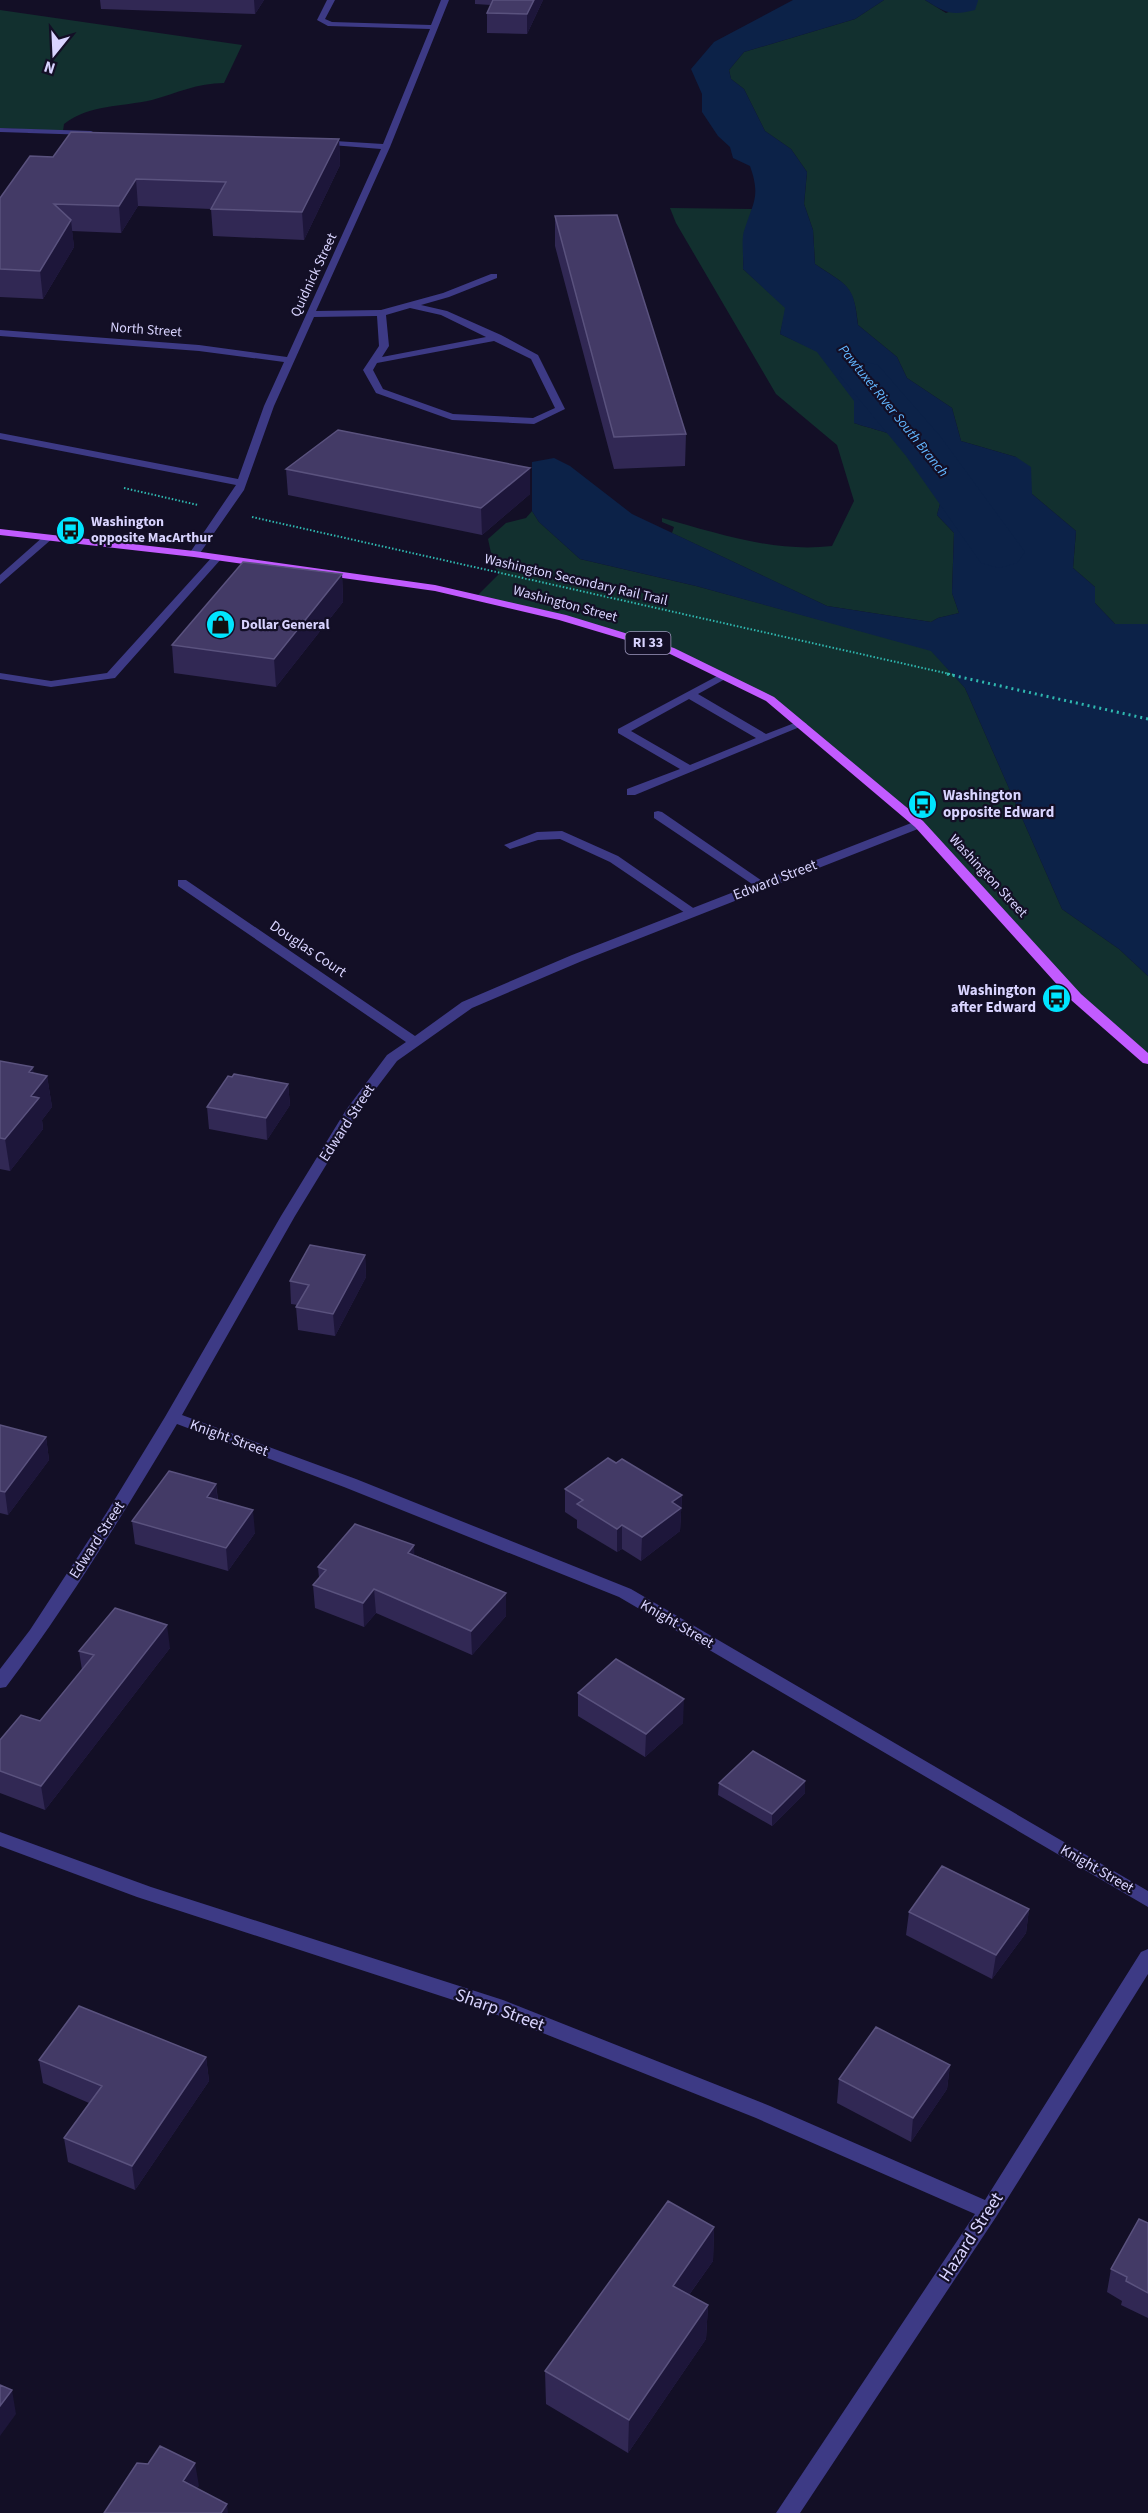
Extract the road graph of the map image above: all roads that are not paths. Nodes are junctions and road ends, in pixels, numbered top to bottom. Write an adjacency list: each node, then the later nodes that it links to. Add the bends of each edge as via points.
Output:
1 (330, 0): 3 (street, via 321,20 331,24)
2 (446, 0): 3 (street, Quidnick Street)
3 (433, 27): 7 (street, Quidnick Street)
4 (0, 130): 5 (street)
5 (100, 133)
6 (307, 141): 7 (street)
7 (386, 147): 11 (street, Quidnick Street)
8 (494, 276): 9 (street)
9 (410, 305): 10 (street); 13 (street, via 444,313)
10 (381, 313): 11 (street); 15 (street, via 384,346)
11 (311, 314): 14 (street, Quidnick Street)
12 (0, 333): 14 (street, North Street, via 199,348)
13 (498, 337): 15 (street); 15 (street, via 535,357 560,409 534,421 452,417 379,391 368,370)
14 (290, 360): 17 (street, Quidnick Street, via 268,406)
15 (373, 361)
16 (0, 436): 17 (street)
17 (242, 483): 20 (street, Quidnick Street)
18 (0, 532): 19 (main road, Washington Street / RI 33)
19 (48, 538): 20 (main road, Washington Street / RI 33); 22 (street)
20 (194, 554): 21 (main road, Washington Street / RI 33)
21 (217, 558): 23 (street, via 111,676 51,684); 24 (main road, Washington Street / RI 33, via 435,588 539,612 670,650)
22 (0, 581)
23 (0, 676)
24 (723, 676): 25 (street); 26 (main road, Washington Street / RI 33, via 770,699)
25 (689, 694): 27 (street); 28 (street, via 622,731)
26 (801, 724): 27 (street); 31 (main road, Washington Street / RI 33)
27 (765, 739): 28 (street)
28 (689, 770): 29 (street)
29 (630, 792)
30 (658, 815): 34 (street)
31 (919, 824): 34 (street, Edward Street); 37 (main road, Washington Street / RI 33, via 1076,997)
32 (510, 845): 35 (street, via 537,836 562,835 614,859)
33 (182, 883): 36 (street, Douglas Court)
34 (762, 885): 35 (street, Edward Street)
35 (693, 912): 36 (street, Edward Street, via 467,1005)
36 (415, 1042): 38 (street, Edward Street, via 392,1058 353,1110)
37 (1148, 1060)
38 (173, 1417): 39 (street, Edward Street, via 36,1634); 41 (street, Knight Street, via 625,1593)
39 (0, 1682)
40 (0, 1839): 43 (street, Sharp Street, via 144,1892 496,2006 763,2112)
41 (1148, 1900)
42 (1148, 1957): 43 (street, Hazard Street)
43 (989, 2211): 44 (street, Hazard Street)
44 (786, 2513)

